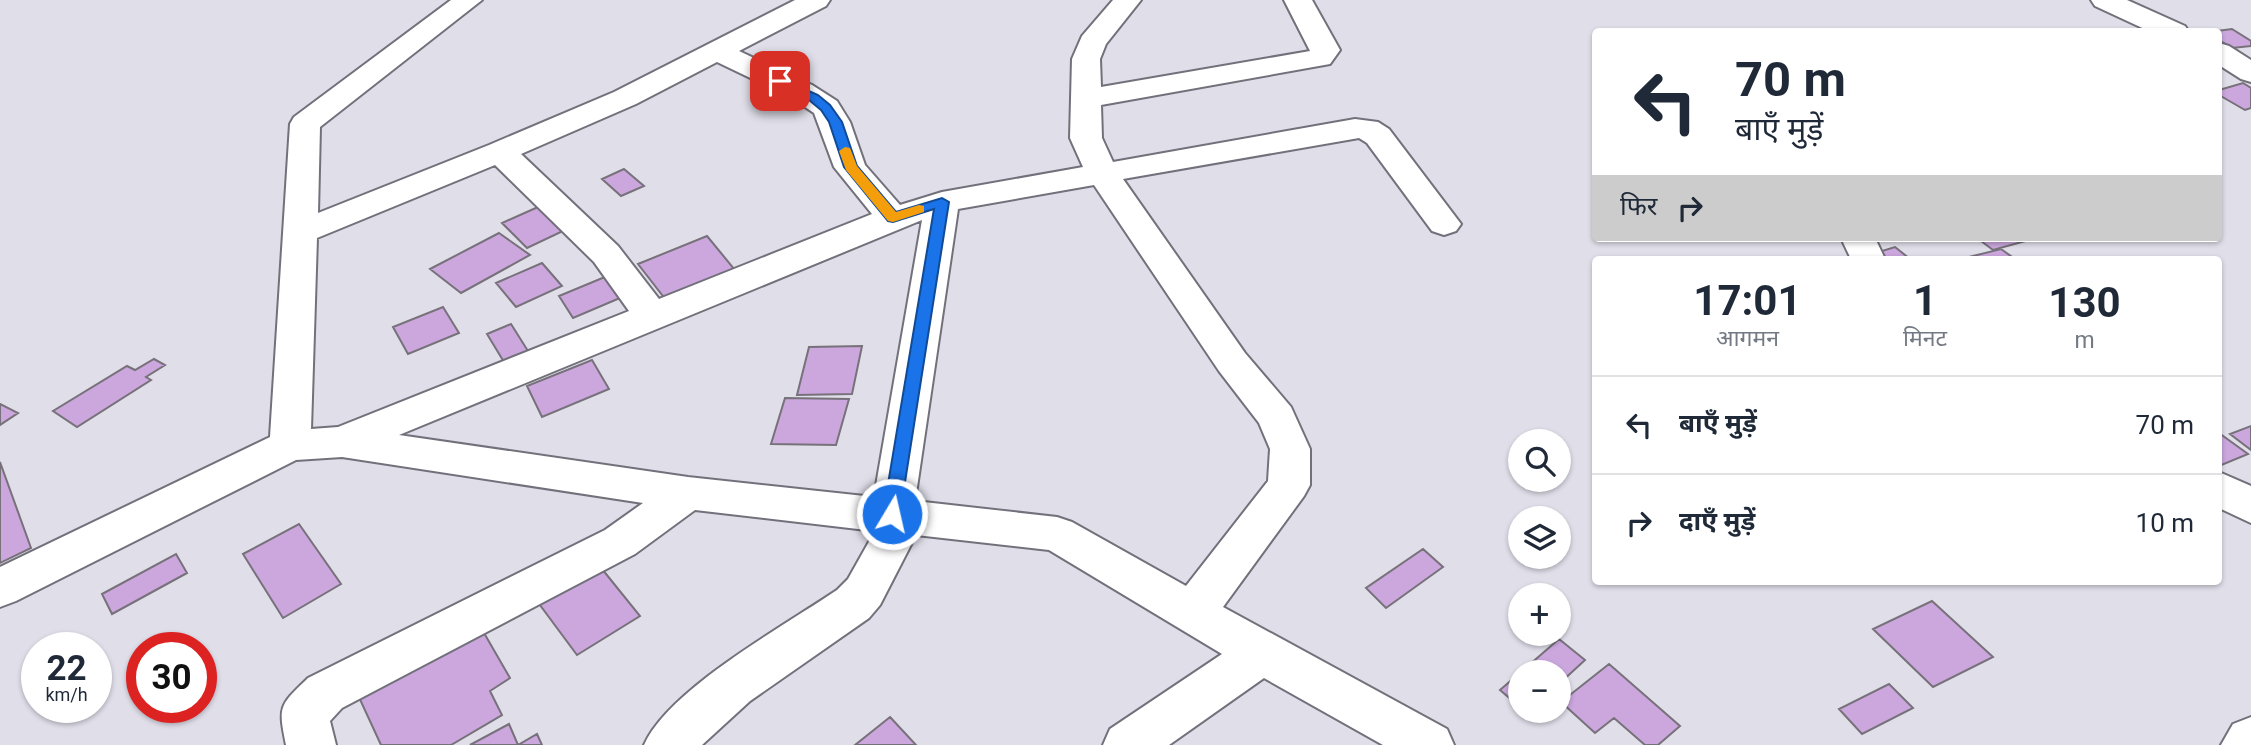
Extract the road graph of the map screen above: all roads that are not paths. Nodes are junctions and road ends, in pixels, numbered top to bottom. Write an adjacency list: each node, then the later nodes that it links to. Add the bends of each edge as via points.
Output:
1 (468, 0): 16 (street, via 305,124)
2 (816, 0): 7 (street)
3 (1127, 0): 10 (street, via 1092,42 1086,60)
4 (1298, 0): 10 (street, via 1323,40 1326,50 1320,58)
5 (2105, 0): 6 (street)
6 (2166, 28)
7 (716, 51): 11 (street, via 625,98); 14 (street, via 826,107 850,167)
8 (2222, 54): 9 (street)
9 (2251, 73)
10 (1086, 99): 12 (street, via 1086,138)
11 (500, 152): 16 (street); 17 (street, via 606,254)
12 (1102, 173): 13 (street); 15 (street, via 1332,131 1367,129 1378,136); 25 (street, via 1232,362 1277,416 1290,449 1289,485)
13 (942, 202): 14 (street); 23 (street)
14 (893, 218): 17 (street)
15 (1444, 224)
16 (300, 232): 19 (street)
17 (652, 316): 18 (street)
18 (342, 442): 19 (street); 21 (street)
19 (290, 445): 24 (street)
20 (2222, 490): 22 (street)
21 (688, 494): 23 (street); 28 (street, via 620,542 325,694 304,714)
22 (2251, 506)
23 (898, 515): 25 (street, via 1057,534); 29 (street, via 864,592 853,604 733,686)
24 (0, 588)
25 (1192, 613): 26 (street)
26 (1262, 653): 30 (street); 31 (street)
27 (2251, 740): 32 (street)
28 (311, 745)
29 (669, 745)
30 (1128, 745)
31 (1429, 745)
32 (2246, 745)

